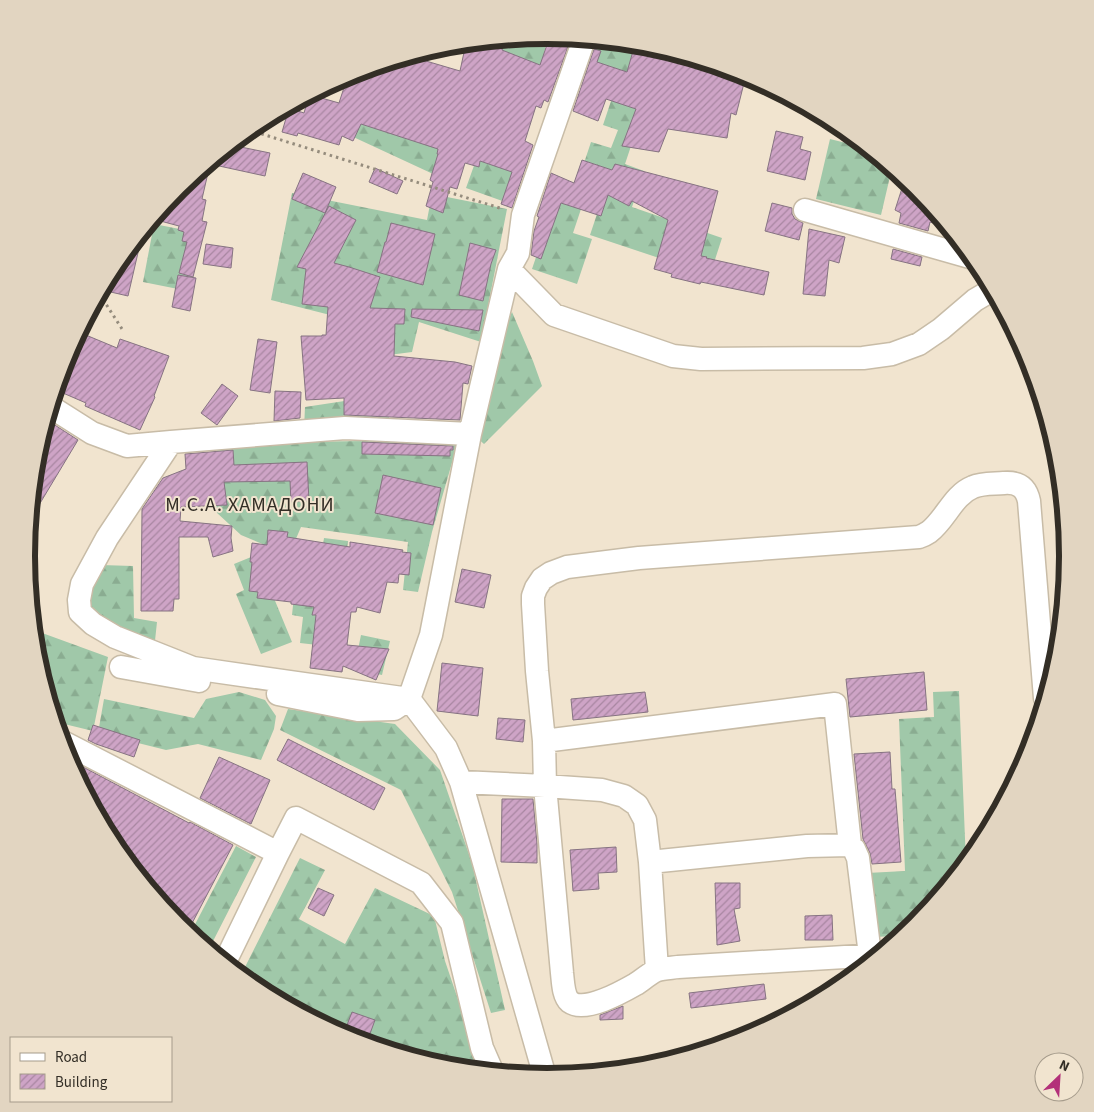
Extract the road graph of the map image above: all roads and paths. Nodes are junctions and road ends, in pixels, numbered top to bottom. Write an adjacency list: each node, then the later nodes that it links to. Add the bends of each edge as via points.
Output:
1 (582, 45): 4 (lane)
2 (259, 133): 4 (path)
3 (805, 210): 5 (lane)
4 (523, 215): 6 (lane, via 518,253)
5 (960, 254)
6 (509, 269): 7 (lane, via 554,315 673,356 701,359 862,358 892,354 920,344); 11 (lane)
7 (986, 293)
8 (105, 299): 9 (path)
9 (124, 332)
10 (56, 410): 12 (lane, via 92,433 127,446)
11 (470, 434): 12 (lane, via 345,428); 15 (lane, via 431,635)
12 (171, 442): 15 (lane, via 82,584 80,612 115,637 193,668)
13 (121, 667): 15 (lane, via 358,710 394,709)
14 (1044, 681): 16 (lane, via 1028,494 1013,482 974,486 965,491 940,521 919,538 639,558 567,567 551,573 542,579 533,596)
15 (409, 699): 18 (lane, via 446,748)
16 (544, 741): 19 (lane); 20 (lane, via 835,704)
17 (72, 746): 21 (lane)
18 (461, 782): 19 (lane); 28 (lane)
19 (545, 786): 22 (lane, via 602,790 624,796 638,805 646,820); 26 (lane, via 565,994 570,1002 583,1006 608,998)
20 (850, 845): 22 (lane, via 807,846); 23 (lane, via 858,858)
21 (278, 853): 25 (lane); 27 (lane, via 296,818 421,883 452,923 482,1048)
22 (650, 862): 26 (lane)
23 (873, 950)
24 (867, 955): 26 (lane)
25 (228, 956)
26 (656, 970)
27 (489, 1065)
28 (542, 1068)

